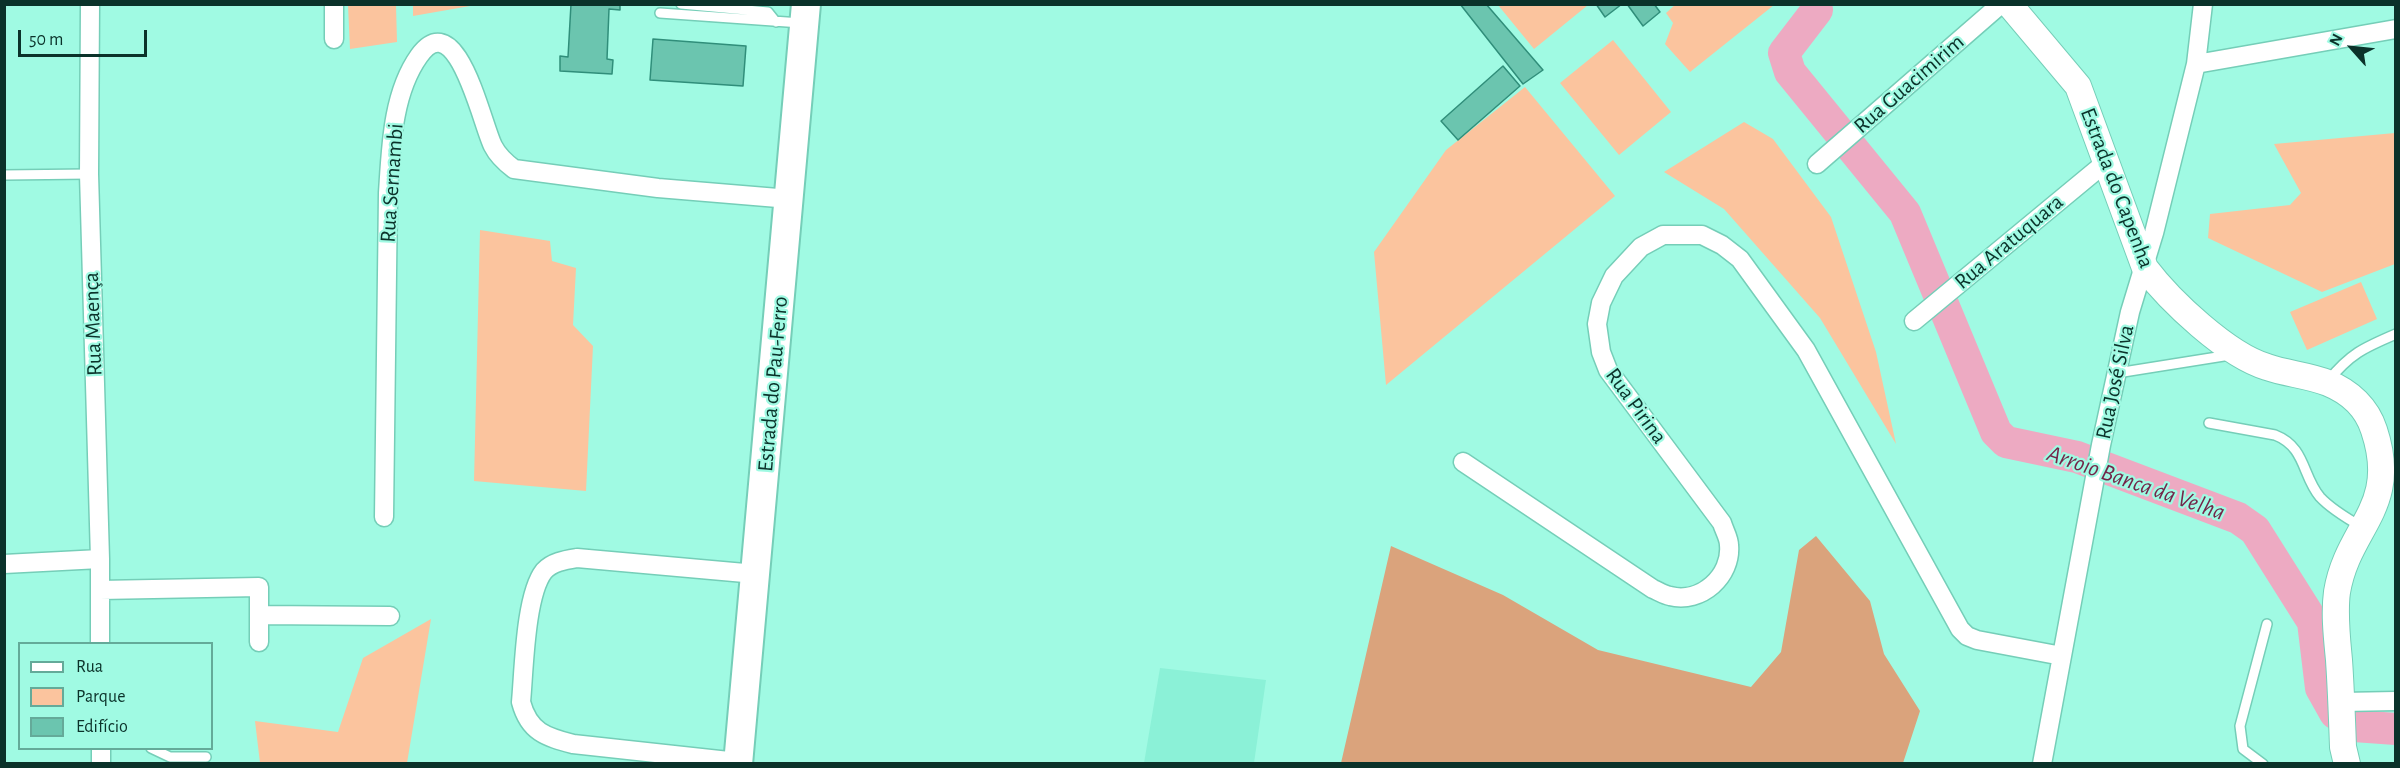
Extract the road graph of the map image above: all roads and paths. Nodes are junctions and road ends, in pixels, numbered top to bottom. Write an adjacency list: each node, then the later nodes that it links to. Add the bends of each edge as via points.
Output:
1 (90, 4): 15 (street, Rua Maença)
2 (334, 4): 11 (street)
3 (681, 4): 9 (lane, via 768,12)
4 (2001, 4): 14 (street, Rua Guacimirim)
5 (2009, 4): 13 (street, Estrada do Capenha, via 2078,86)
6 (2203, 4): 12 (street, Rua José Silva)
7 (660, 13): 9 (lane)
8 (806, 14): 9 (lane); 17 (main road, Estrada do Pau-Ferro)
9 (776, 22)
10 (2396, 29): 12 (street)
11 (334, 39)
12 (2196, 64): 18 (street, Rua José Silva)
13 (2105, 163): 18 (street, Estrada do Capenha); 19 (street, Rua Aratuquara)
14 (1817, 164)
15 (89, 174): 16 (lane); 28 (street, Rua Maença)
16 (4, 175)
17 (790, 199): 26 (street, Rua Sernambi, via 658,188 514,169 493,146 462,63 453,50 435,42 425,48 413,64 403,90 391,155); 30 (main road, Estrada do Pau-Ferro)
18 (2145, 267): 21 (street, Estrada do Capenha, via 2158,286); 22 (street, Rua José Silva, via 2130,312)
19 (1914, 321)
20 (2396, 334): 23 (lane, via 2344,361)
21 (2236, 354): 22 (lane); 23 (street, Estrada do Capenha, via 2266,367)
22 (2117, 373): 37 (street, Rua José Silva)
23 (2327, 382): 27 (street, Estrada do Capenha, via 2346,391 2370,415 2381,450 2382,478 2376,506)
24 (2209, 423): 27 (lane, via 2285,439 2296,450 2320,497)
25 (1463, 462): 37 (street, Rua Pirina, via 1653,589 1672,597 1695,596 1713,586 1726,567 1730,545 1722,523 1608,370 1601,352 1598,324 1601,303 1614,276 1641,247 1663,235 1701,235 1740,259 1806,350 1960,629 1977,640)
26 (384, 517)
27 (2364, 529): 39 (street, Estrada do Capenha, via 2343,568 2337,594)
28 (100, 559): 29 (street); 31 (street, Rua Maença)
29 (4, 564)
30 (756, 574): 43 (main road, Estrada do Pau-Ferro); 43 (street, via 577,558 556,562 544,570 535,585 521,702 525,717 551,738 573,744)
31 (100, 590): 32 (street, via 259,587); 35 (street, Rua Maença)
32 (259, 615): 33 (street); 36 (street)
33 (390, 616)
34 (2267, 624): 45 (lane, via 2240,726 2243,749)
35 (100, 642)
36 (259, 642)
37 (2062, 656): 44 (street, Rua José Silva)
38 (2396, 701): 39 (street)
39 (2342, 703): 41 (street, Estrada do Capenha)
40 (155, 750): 42 (lane, via 170,757)
41 (2345, 755)
42 (206, 758)
43 (738, 763)
44 (2042, 764)
45 (2263, 764)

